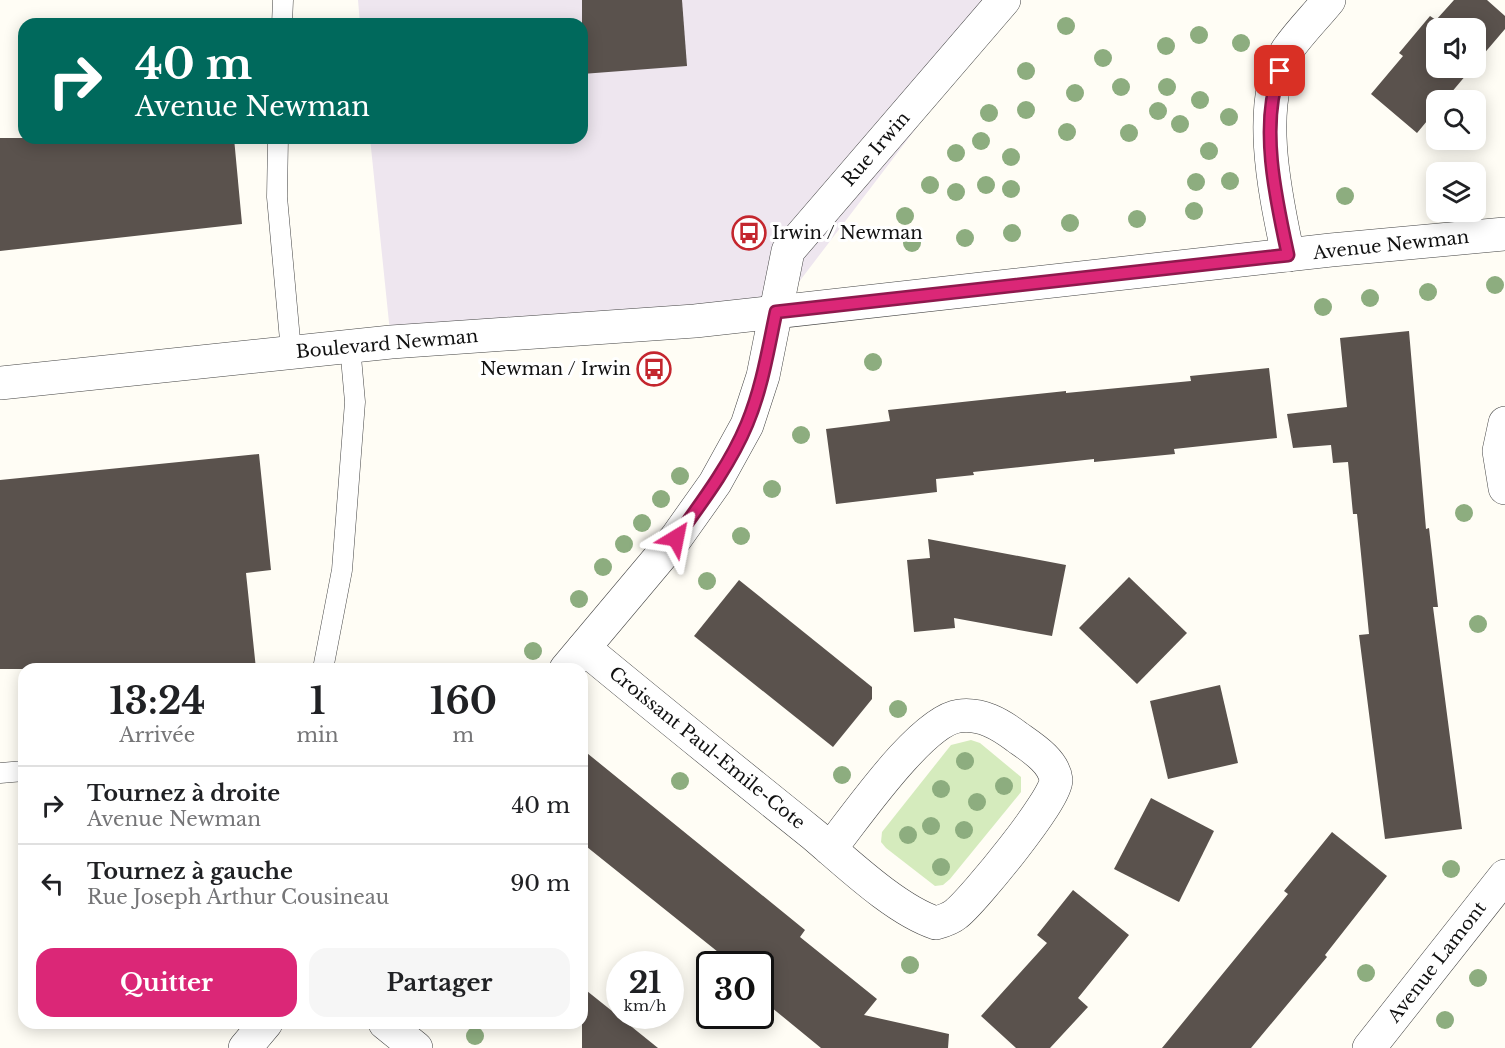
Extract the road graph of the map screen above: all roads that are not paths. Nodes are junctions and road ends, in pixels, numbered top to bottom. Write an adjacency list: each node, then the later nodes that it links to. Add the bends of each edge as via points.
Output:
1 (283, 0): 4 (lane)
2 (1004, 0): 8 (street, Rue Irwin, via 788,251)
3 (1329, 0): 7 (street, via 1287,50 1272,91 1276,197)
4 (282, 18)
5 (278, 144): 10 (lane, via 277,197)
6 (1505, 234): 7 (street, Avenue Newman)
7 (1288, 255): 8 (street, Avenue Newman)
8 (776, 312): 9 (street, Boulevard Newman); 14 (street, Rue Irwin, via 764,376 750,415 715,483 676,538)
9 (350, 346): 10 (street, Boulevard Newman); 15 (lane, via 355,402 342,570)
10 (291, 351): 11 (street, Boulevard Newman)
11 (0, 383)
12 (1505, 423): 13 (street, via 1499,451)
13 (1505, 488)
14 (575, 658)
15 (324, 663)
16 (588, 668): 19 (street, Croissant Paul-Emile-Cote)
17 (18, 772): 18 (lane)
18 (0, 773)
19 (831, 849): 19 (street, Croissant Paul-Emile-Cote, via 912,914 936,923 947,920 973,897 1042,811 1053,795 1056,780 1042,757 1005,728 982,717 958,716 939,723 916,743)
20 (1505, 876): 25 (street, Avenue Lamont)
21 (261, 1029): 23 (street)
22 (392, 1029): 24 (street)
23 (244, 1048)
24 (416, 1048)
25 (1369, 1048)

